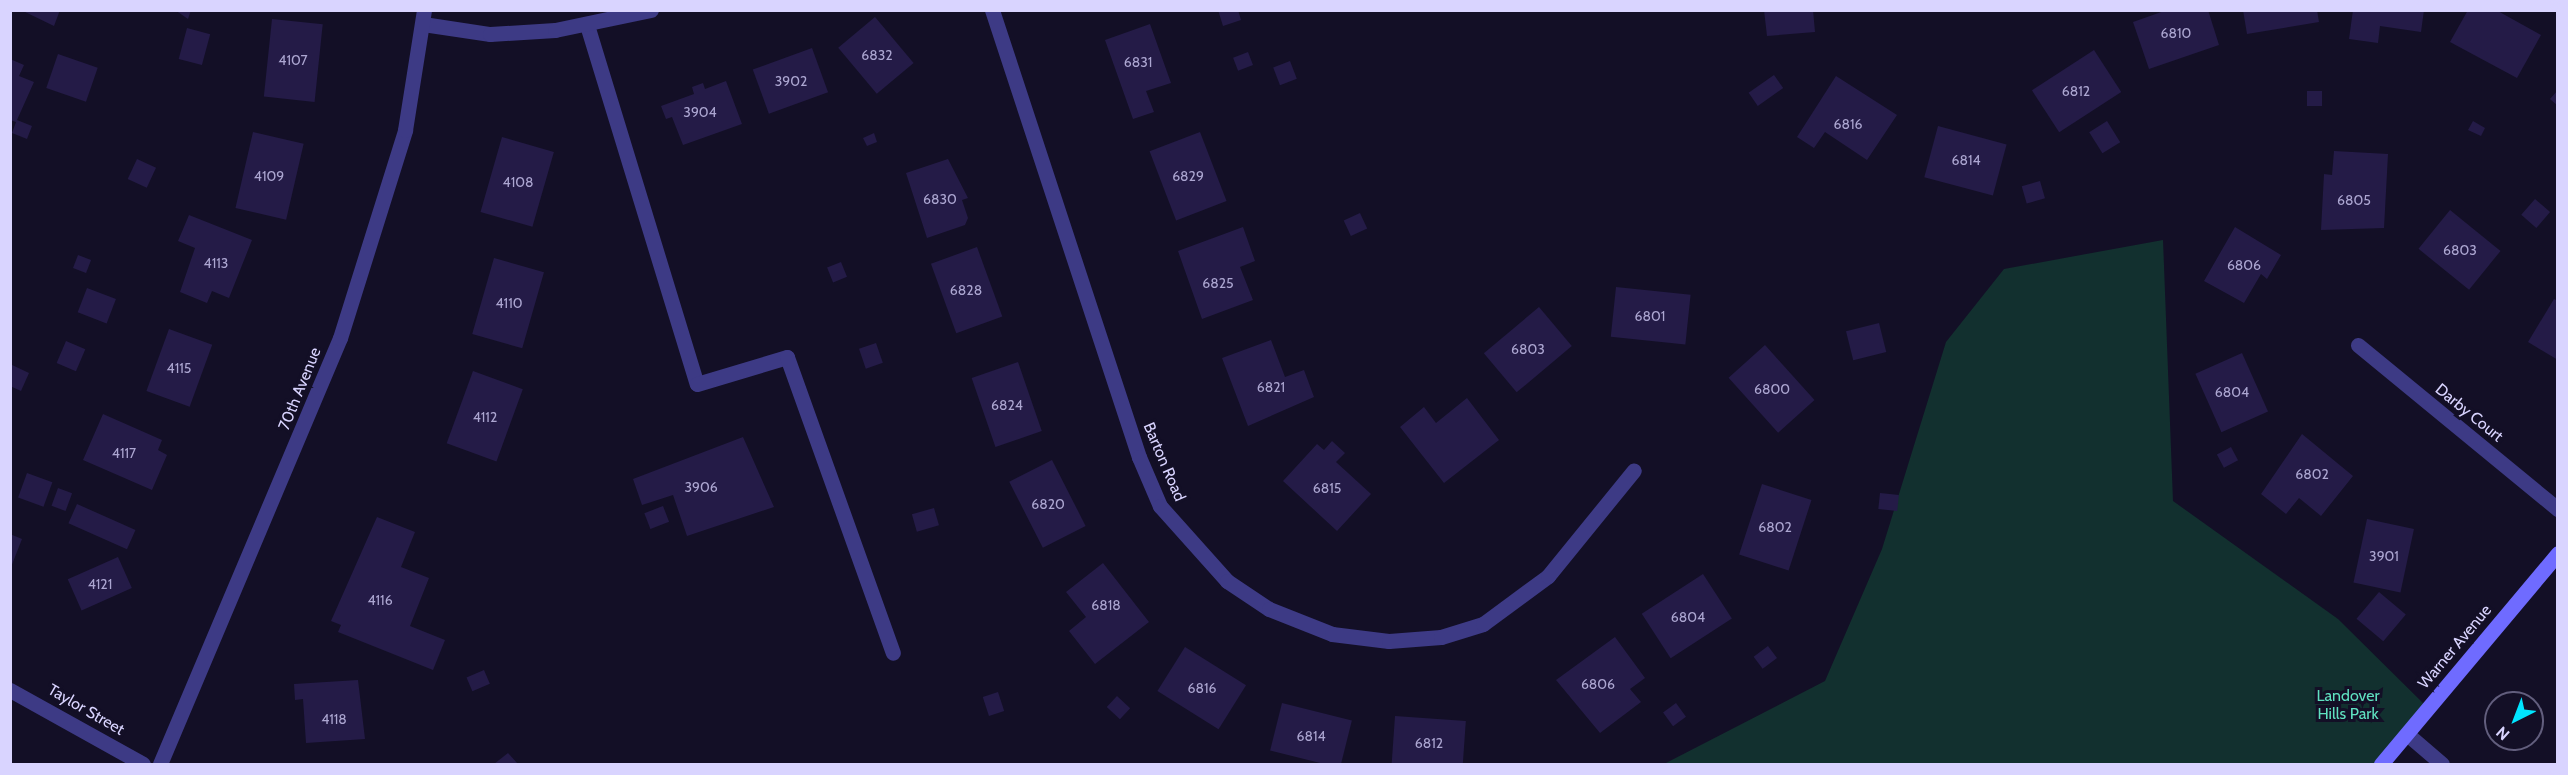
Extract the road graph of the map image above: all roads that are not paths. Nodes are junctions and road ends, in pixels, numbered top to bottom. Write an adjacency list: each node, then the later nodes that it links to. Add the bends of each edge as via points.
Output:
1 (651, 10): 4 (street)
2 (993, 10): 6 (street, Barton Road, via 1140,457 1160,506 1227,581 1269,609 1332,634 1389,641 1441,637 1483,624 1548,576)
3 (423, 17): 4 (street, via 490,34); 13 (street, 70th Avenue, via 405,130 340,338)
4 (587, 25): 9 (street, via 697,384 788,357)
5 (2358, 345): 7 (street, Darby Court)
6 (1634, 470)
7 (2558, 509)
8 (2558, 553): 11 (street, Warner Avenue)
9 (893, 653)
10 (10, 690): 12 (street, Taylor Street)
11 (2407, 734): 14 (street, Warner Avenue); 15 (street)
12 (143, 765)
13 (160, 765)
14 (2380, 765)
15 (2442, 765)

